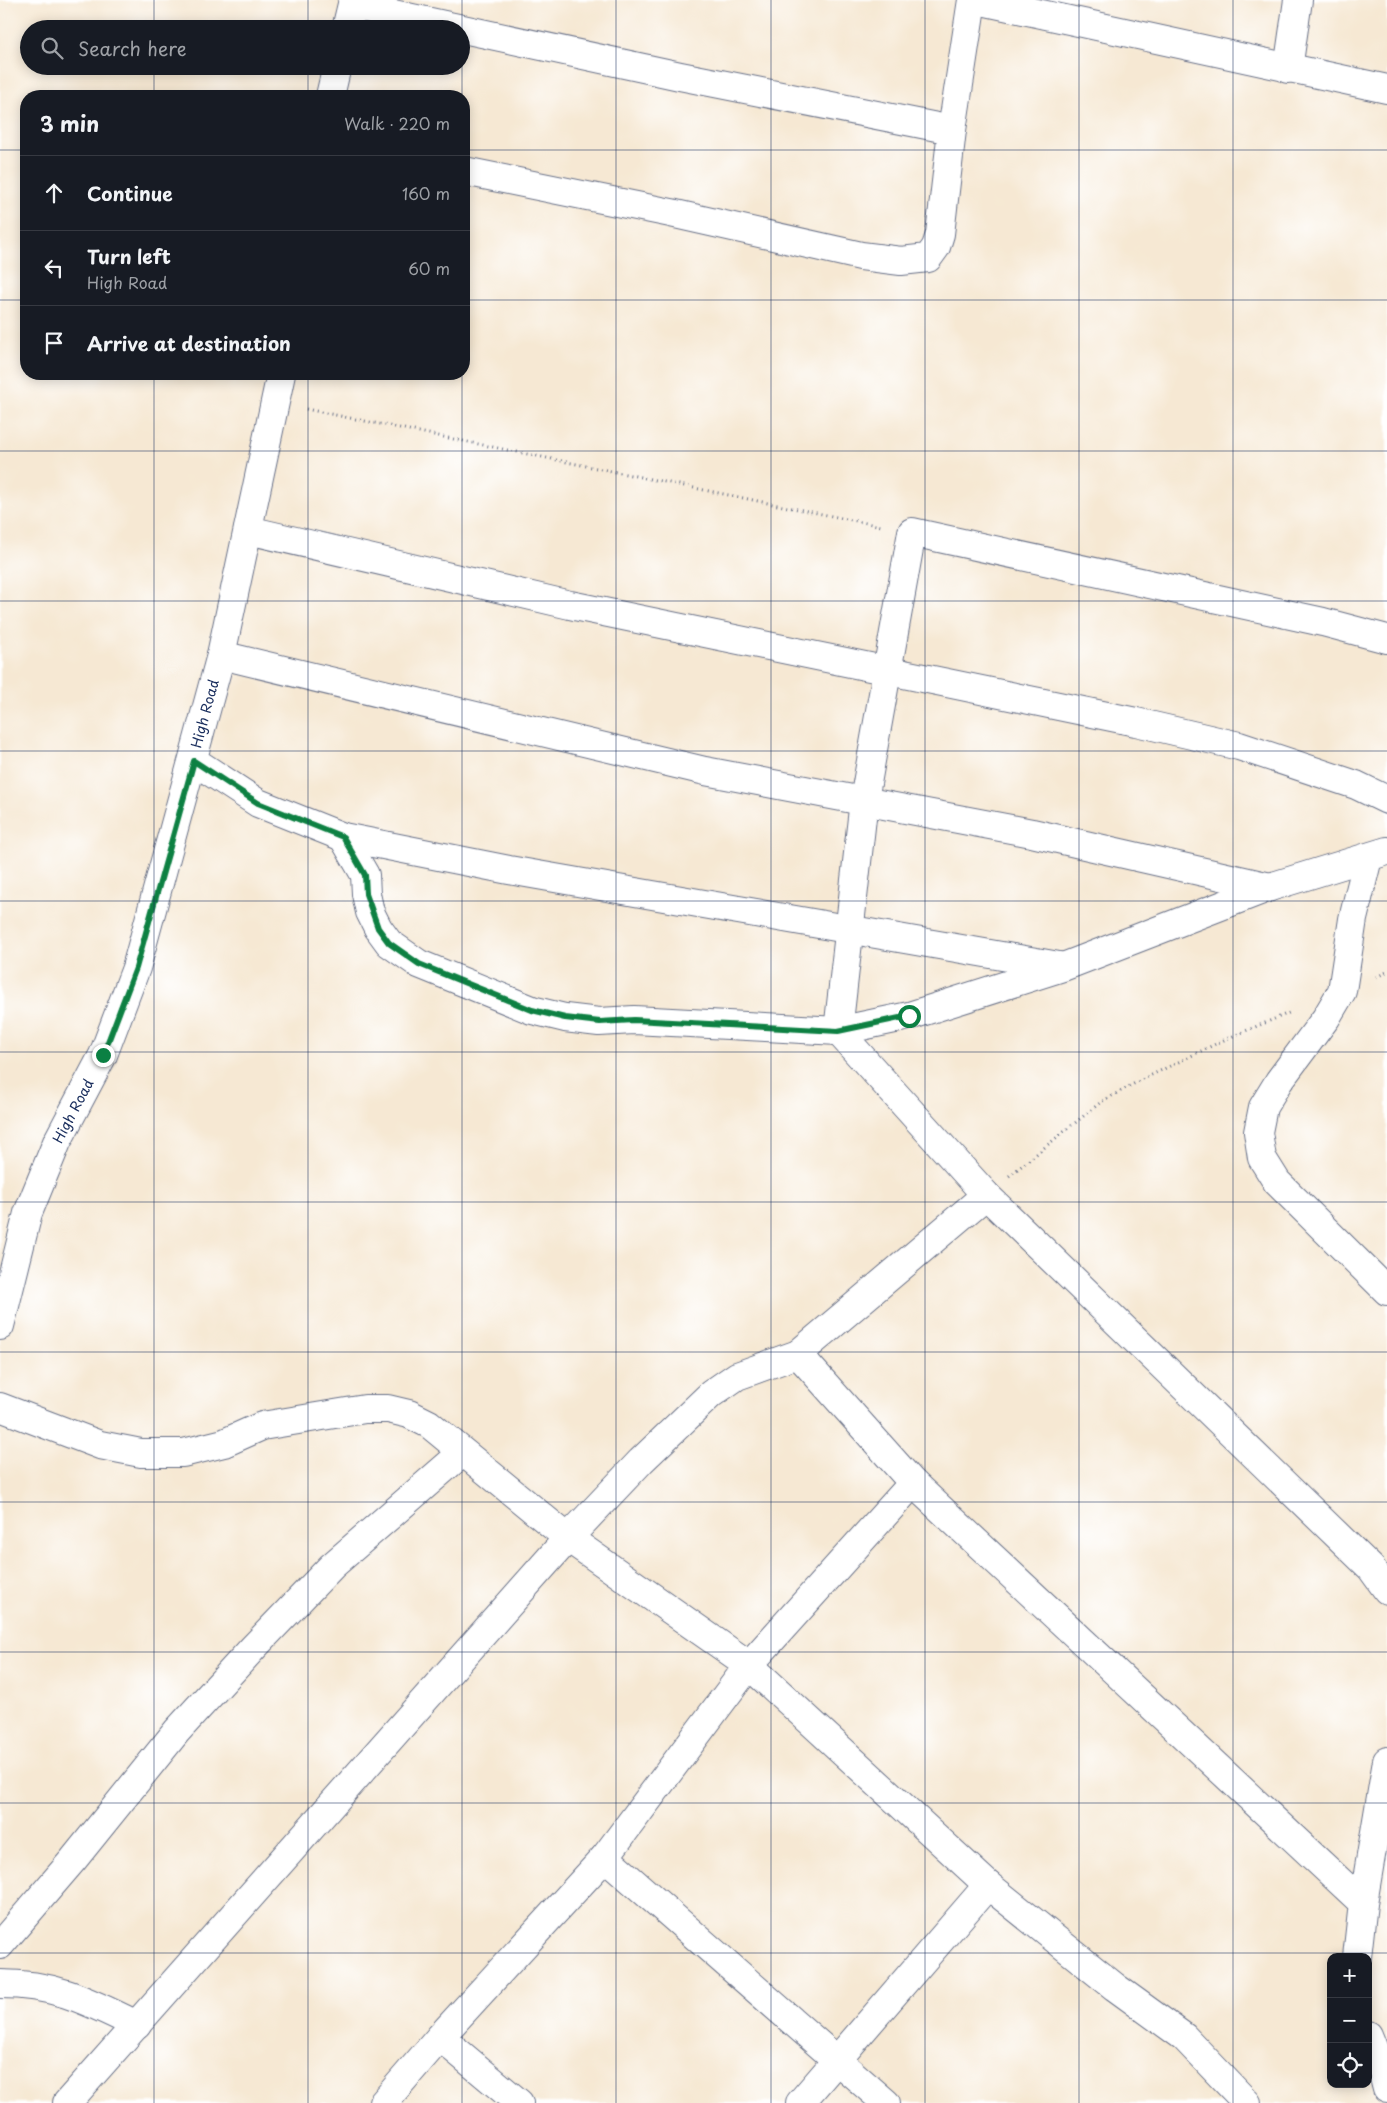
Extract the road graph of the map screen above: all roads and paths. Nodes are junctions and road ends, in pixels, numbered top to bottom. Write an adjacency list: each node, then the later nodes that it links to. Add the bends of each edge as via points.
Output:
1 (972, 0): 11 (street)
2 (976, 0): 7 (street)
3 (1298, 0): 7 (street)
4 (350, 11): 5 (street)
5 (396, 20)
6 (470, 35): 11 (street)
7 (1288, 69): 9 (street)
8 (335, 75): 10 (street)
9 (1387, 89)
10 (331, 90)
11 (952, 130): 12 (street, via 940,234 928,258 913,261 861,256)
12 (470, 172)
13 (280, 380): 14 (street, High Road)
14 (276, 402): 15 (street, High Road); 16 (path)
15 (248, 530): 18 (street, High Road); 19 (street, via 570,605)
16 (912, 532): 17 (street, via 1323,622); 19 (street)
17 (1387, 639)
18 (221, 655): 20 (street, High Road); 21 (street, via 695,768)
19 (887, 672): 21 (street); 22 (street, via 1239,746 1356,785)
20 (194, 761): 23 (street, via 258,803); 34 (street, High Road, via 136,968 103,1055 57,1142 28,1213)
21 (864, 800): 25 (street, via 1032,833); 26 (street)
22 (1387, 800)
23 (343, 837): 26 (street, via 510,870); 31 (street, via 365,875 370,912 389,943 419,964 532,1010 600,1022 634,1020)
24 (1377, 855): 25 (street); 29 (street, via 1353,919)
25 (1270, 887): 27 (street)
26 (848, 929): 27 (street); 31 (street)
27 (1063, 967): 31 (street, via 909,1016)
28 (1387, 972): 29 (path)
29 (1342, 991): 33 (street, via 1326,1018 1279,1080 1263,1107 1258,1132 1262,1158 1277,1182)
30 (1297, 1009): 32 (path, via 1226,1039 1101,1102)
31 (838, 1031): 32 (street)
32 (986, 1195): 35 (street); 40 (street, via 1371,1568)
33 (1387, 1290)
34 (0, 1326)
35 (798, 1354): 38 (street); 39 (street, via 737,1376 710,1394)
36 (0, 1407): 37 (street, via 100,1446 141,1453 183,1453 224,1443 262,1426 365,1408 388,1409 409,1414 429,1424)
37 (462, 1453): 39 (street); 46 (street, via 332,1566 252,1648 177,1731)
38 (913, 1484): 41 (street); 45 (street)
39 (568, 1538): 41 (street); 49 (street)
40 (1387, 1590)
41 (749, 1665): 43 (street); 44 (street)
42 (1387, 1761): 45 (street)
43 (605, 1857): 50 (street); 52 (street)
44 (988, 1885): 52 (street); 59 (street, via 1115,1988 1184,2037)
45 (1363, 1903): 47 (street)
46 (0, 1945)
47 (1357, 1953)
48 (0, 1984): 49 (street, via 41,1986 65,1992)
49 (137, 2025): 54 (street)
50 (440, 2037): 55 (street); 56 (street)
51 (1371, 2043): 53 (street)
52 (838, 2058): 57 (street); 58 (street)
53 (1387, 2089)
54 (67, 2103)
55 (383, 2103)
56 (519, 2103)
57 (800, 2103)
58 (886, 2103)
59 (1247, 2103)

